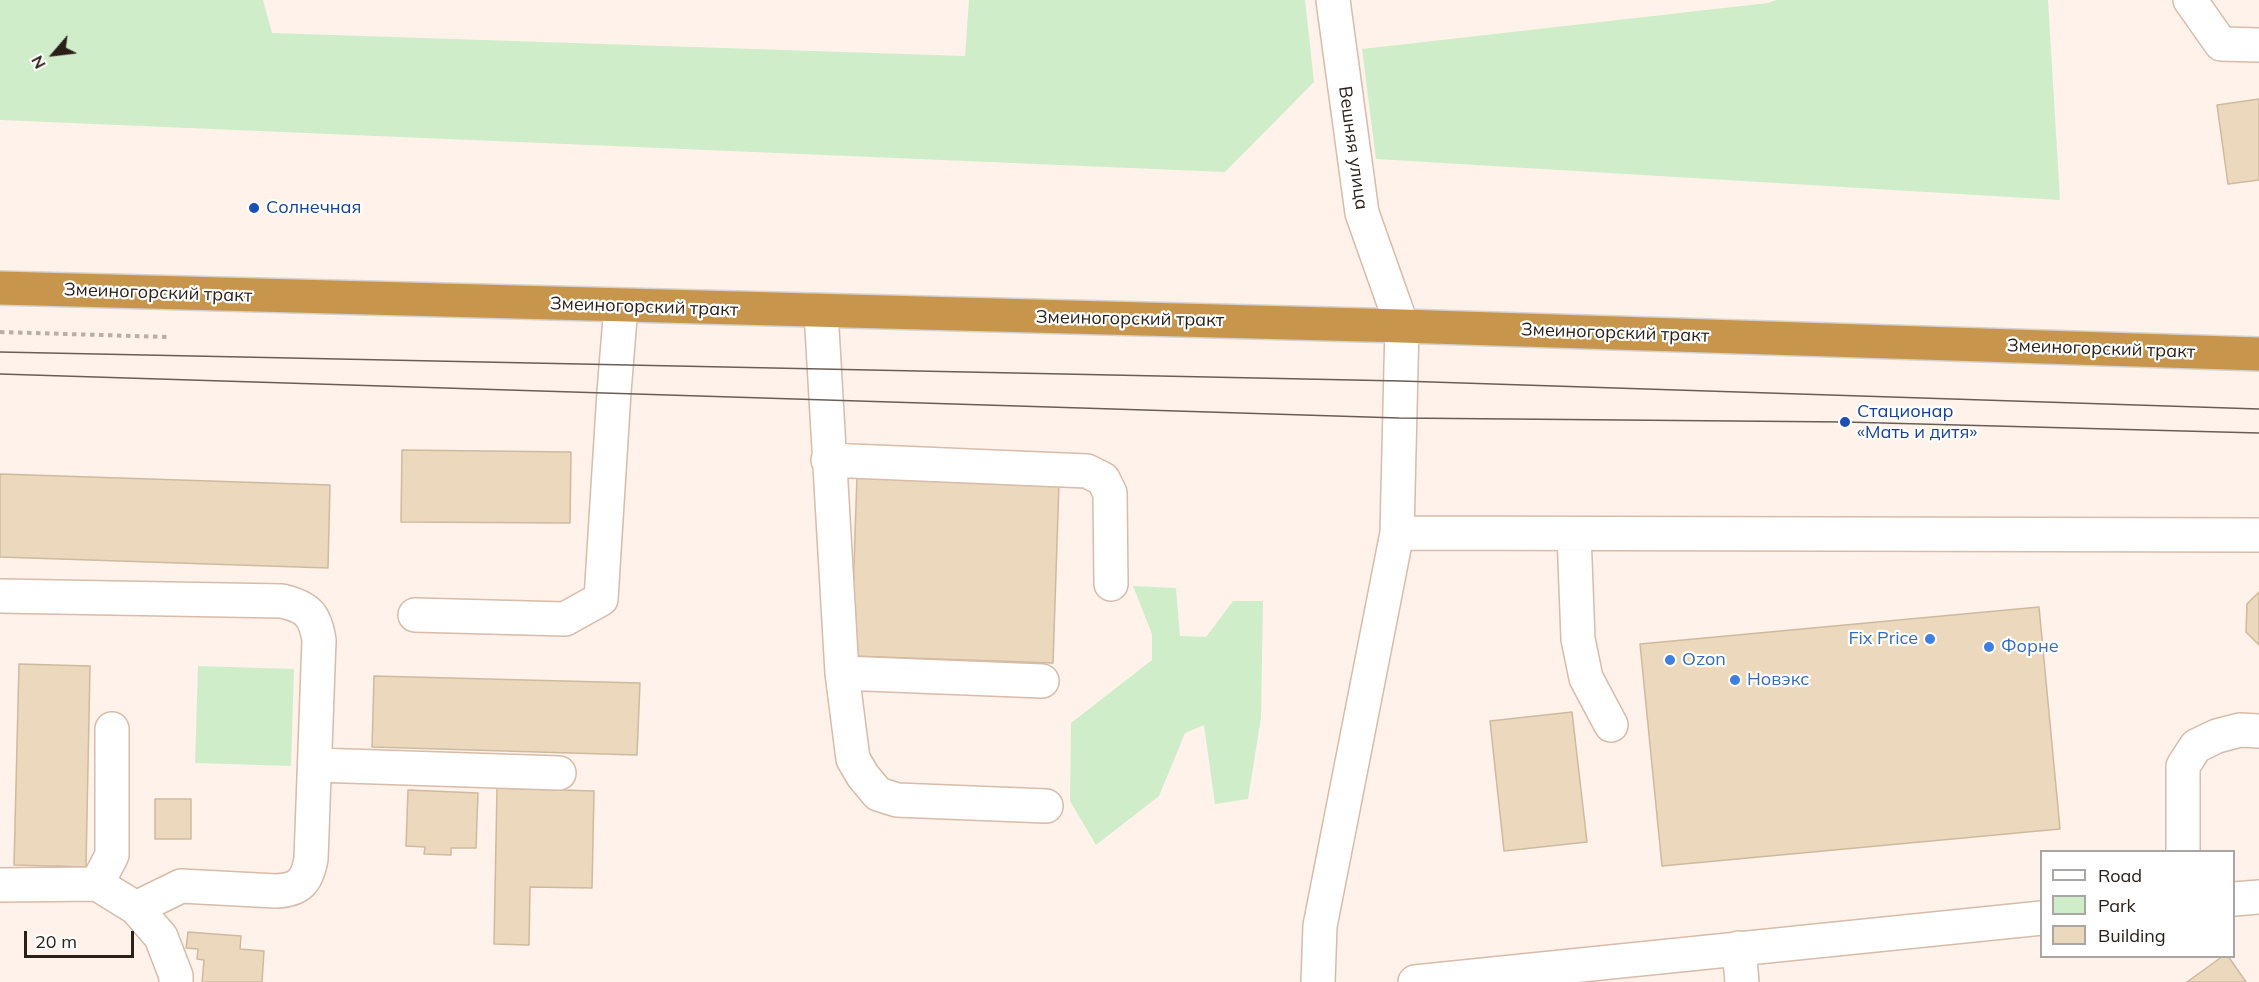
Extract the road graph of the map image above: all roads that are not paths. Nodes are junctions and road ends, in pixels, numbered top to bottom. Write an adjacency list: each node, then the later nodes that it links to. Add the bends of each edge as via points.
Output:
1 (1333, 0): 7 (street, Вешняя улица, via 1362,213)
2 (2190, 0): 3 (street, via 2221,44)
3 (2259, 45)
4 (0, 288): 5 (highway, Змеиногорский тракт)
5 (621, 306): 6 (highway, Змеиногорский тракт); 15 (street, via 601,599 565,619)
6 (821, 311): 7 (highway, Змеиногорский тракт); 9 (street)
7 (1402, 326): 8 (highway, Змеиногорский тракт); 10 (street)
8 (2259, 354)
9 (828, 460): 13 (street, via 1088,471 1103,479 1110,493); 16 (street)
10 (1397, 533): 11 (street); 33 (street, via 1320,926)
11 (1574, 534): 12 (street); 18 (street, via 1578,639 1586,678)
12 (2259, 535)
13 (1111, 584)
14 (0, 596): 21 (street, via 282,601 298,605 316,623 319,640)
15 (415, 615)
16 (842, 673): 17 (street); 23 (street, via 853,759 878,794 897,801)
17 (1042, 681)
18 (1611, 725)
19 (112, 729): 25 (street, via 112,855)
20 (2259, 731): 24 (street, via 2241,730 2217,736 2196,746 2183,766)
21 (316, 765): 22 (street); 29 (street, via 311,859 303,881 290,890 276,891 181,886)
22 (559, 773)
23 (1046, 806)
24 (2183, 850)
25 (97, 884): 26 (street); 29 (street)
26 (0, 885)
27 (2259, 897): 28 (street)
28 (2235, 899)
29 (136, 908): 32 (street, via 160,937)
30 (2040, 918): 31 (street)
31 (1739, 948): 34 (street); 35 (street)
32 (176, 982)
33 (1318, 982)
34 (1415, 982)
35 (1742, 982)

